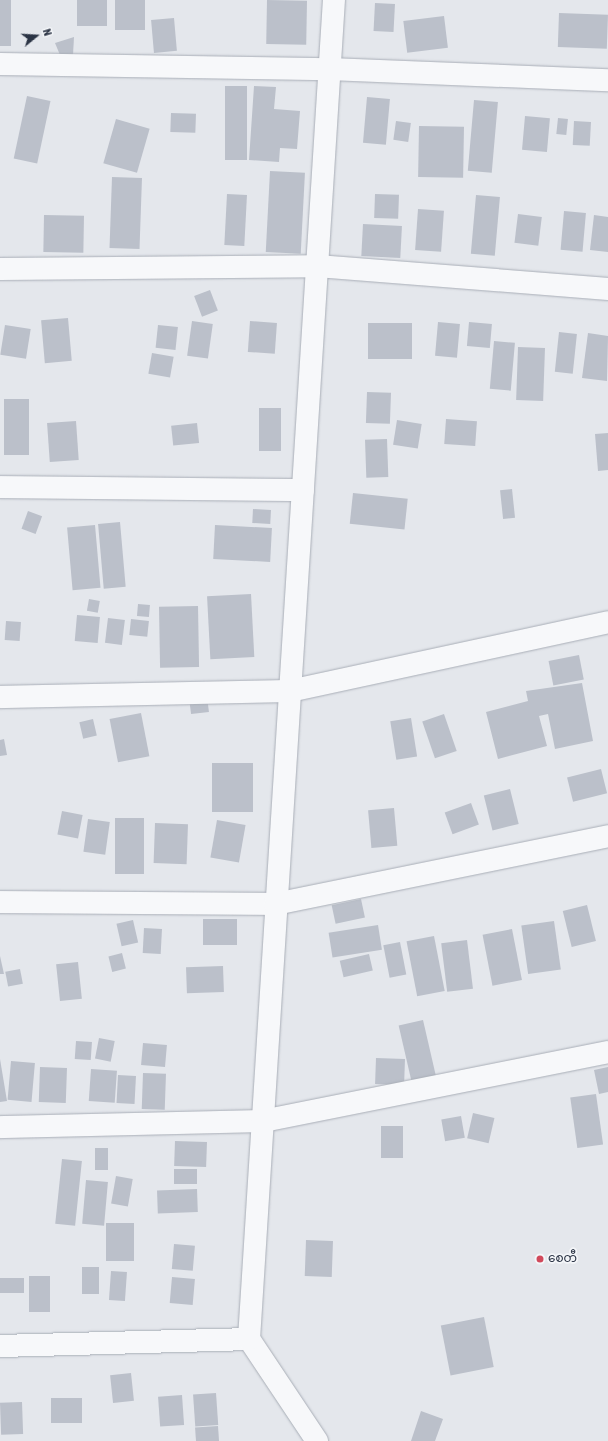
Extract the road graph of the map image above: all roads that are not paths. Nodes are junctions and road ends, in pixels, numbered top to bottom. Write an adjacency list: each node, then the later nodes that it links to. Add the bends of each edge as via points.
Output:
1 (334, 0): 3 (street)
2 (0, 64): 3 (street)
3 (329, 69): 4 (street); 5 (street)
4 (608, 80)
5 (317, 266): 6 (street); 7 (street); 9 (street)
6 (0, 269)
7 (608, 289)
8 (0, 487): 9 (street)
9 (303, 490): 11 (street)
10 (608, 622): 11 (street)
11 (290, 691): 12 (street); 15 (street)
12 (0, 697)
13 (608, 836): 15 (street)
14 (0, 902): 15 (street)
15 (275, 904): 17 (street)
16 (608, 1052): 17 (street)
17 (263, 1121): 18 (street); 19 (street)
18 (0, 1127)
19 (250, 1339): 20 (street); 21 (street)
20 (0, 1346)
21 (317, 1441)

